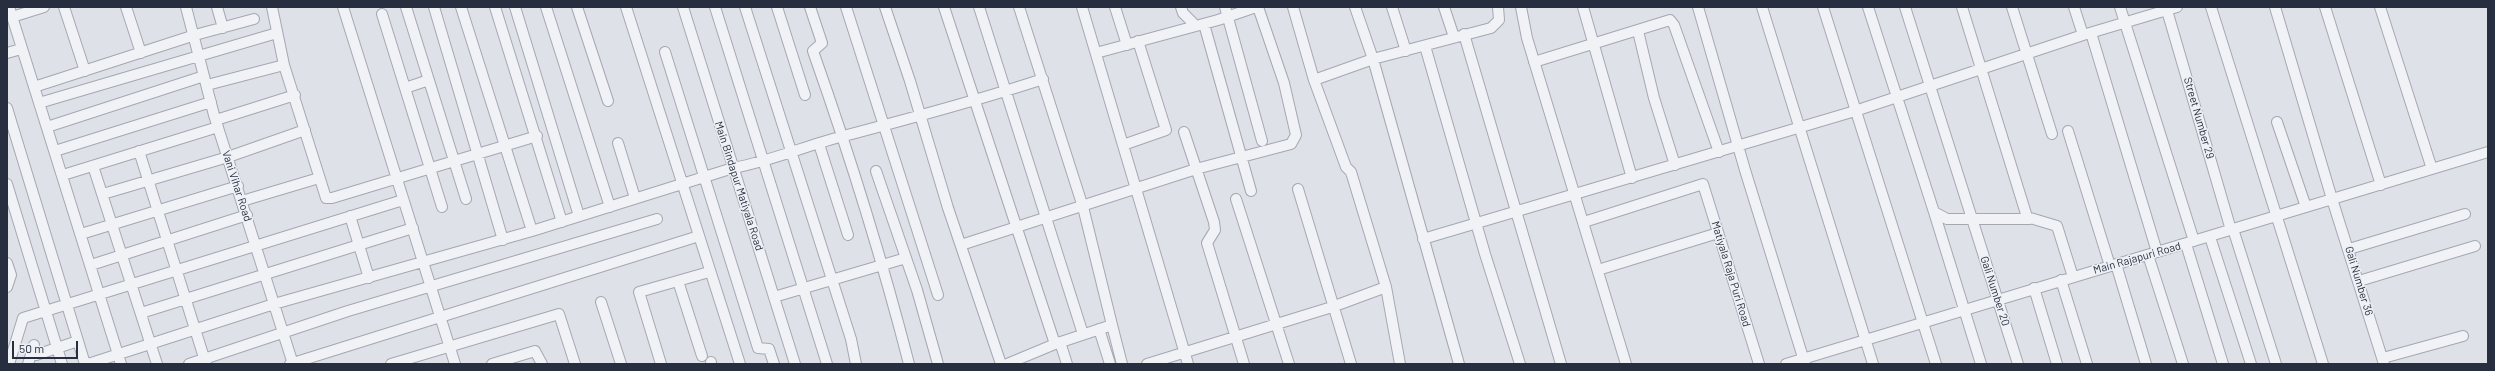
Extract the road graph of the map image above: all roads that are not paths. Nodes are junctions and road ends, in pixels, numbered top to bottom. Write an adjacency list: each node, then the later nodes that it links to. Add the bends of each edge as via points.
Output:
1 (44, 7): 51 (street)
2 (64, 7): 79 (street)
3 (126, 7): 71 (street)
4 (186, 7): 61 (street, Vani Vihar Road)
5 (217, 7): 57 (street)
6 (272, 7): 59 (street)
7 (343, 7): 135 (street)
8 (406, 7): 81 (street)
9 (434, 7): 120 (street)
10 (461, 7): 112 (street)
11 (496, 7): 107 (street)
12 (515, 7): 163 (street)
13 (546, 7): 154 (street)
14 (577, 7): 91 (street)
15 (626, 7): 139 (street)
16 (683, 7): 128 (street, Main Bindapur Matiyala Road)
17 (715, 7): 124 (street)
18 (745, 7): 117 (street)
19 (777, 7): 89 (street)
20 (810, 7): 108 (street, via 822,43 813,51)
21 (846, 7): 100 (street)
22 (885, 7): 97 (street)
23 (944, 7): 92 (street)
24 (979, 7): 87 (street)
25 (1019, 7): 80 (street)
26 (1082, 7): 72 (street)
27 (1115, 7): 64 (street)
28 (1181, 7): 56 (street, via 1183,13)
29 (1257, 7): 52 (street); 122 (street, via 1284,83 1296,135 1291,144)
30 (1292, 7): 82 (street)
31 (1355, 7): 75 (street)
32 (1392, 7): 68 (street)
33 (1444, 7): 62 (street)
34 (1498, 7): 62 (street, via 1500,20 1495,27)
35 (1521, 7): 76 (street)
36 (1583, 7): 65 (street)
37 (1698, 7): 114 (street)
38 (1762, 7): 102 (street)
39 (1824, 7): 96 (street)
40 (1868, 7): 90 (street)
41 (1905, 7): 85 (street, Gali Number 20)
42 (1962, 7): 78 (street)
43 (2012, 7): 73 (street)
44 (2074, 7): 60 (street)
45 (2120, 7): 55 (street)
46 (2211, 7): 164 (street)
47 (2275, 7): 150 (street, Gali Number 36)
48 (2325, 7): 140 (street)
49 (2380, 7): 130 (street)
50 (2170, 8): 55 (street); 175 (street, Street Number 29)
51 (10, 12): 67 (street)
52 (1227, 12): 56 (street); 109 (street)
53 (382, 14): 86 (street)
54 (254, 19): 57 (street)
55 (2125, 24): 60 (street); 185 (street)
56 (1200, 25): 63 (street); 122 (street)
57 (223, 28): 61 (street)
58 (1638, 31): 65 (street); 118 (street, via 1664,21 1671,21); 126 (street, via 1654,98)
59 (277, 33): 74 (street); 77 (street)
60 (2087, 34): 73 (street); 191 (street)
61 (195, 35): 71 (street); 74 (street, Vani Vihar Road)
62 (1459, 36): 66 (street); 157 (street)
63 (1138, 41): 64 (street); 113 (street, via 1166,130)
64 (1126, 45): 72 (street)
65 (1595, 45): 76 (street); 136 (street)
66 (1425, 46): 68 (street); 170 (street)
67 (21, 48): 70 (street); 84 (street)
68 (1406, 51): 75 (street)
69 (665, 52): 133 (street)
70 (7, 53)
71 (141, 53): 79 (street)
72 (1096, 53): 113 (street)
73 (2028, 54): 78 (street); 106 (street)
74 (199, 55): 83 (street, Vani Vihar Road); 94 (street)
75 (1373, 59): 82 (street); 182 (street)
76 (1534, 62): 146 (street)
77 (284, 64): 83 (street); 88 (street)
78 (1982, 69): 85 (street); 168 (street)
79 (85, 71): 84 (street)
80 (1043, 79): 87 (street); 155 (street)
81 (429, 80): 86 (street); 123 (street)
82 (1314, 80): 212 (street, via 1346,167 1352,172)
83 (206, 81): 93 (street, Vani Vihar Road); 101 (street)
84 (34, 87): 94 (street)
85 (1930, 87): 90 (street); 167 (street, Gali Number 20)
86 (405, 88): 127 (street)
87 (1006, 91): 92 (street); 166 (street)
88 (295, 94): 99 (street); 103 (street)
89 (805, 95)
90 (1898, 97): 96 (street); 159 (street)
91 (608, 101)
92 (975, 101): 97 (street); 174 (street)
93 (211, 102): 99 (street, Vani Vihar Road); 115 (street)
94 (39, 103): 101 (street)
95 (7, 108): 221 (street)
96 (1855, 111): 102 (street); 228 (street)
97 (920, 117): 100 (street); 188 (street)
98 (2277, 122): 156 (street)
99 (217, 124): 116 (street); 121 (street, Vani Vihar Road)
100 (884, 126): 108 (street); 216 (street)
101 (47, 127): 115 (street)
102 (1799, 128): 114 (street); 237 (street)
103 (305, 130): 121 (street); 134 (street)
104 (2068, 131): 197 (street)
105 (1184, 132): 129 (street)
106 (2052, 134)
107 (536, 136): 112 (street); 169 (street)
108 (843, 136): 111 (street); 198 (street)
109 (1262, 141)
110 (618, 144): 147 (street)
111 (819, 144): 117 (street); 179 (street)
112 (505, 145): 120 (street); 176 (street)
113 (1123, 145): 143 (street)
114 (1738, 147): 118 (street); 247 (street)
115 (55, 151): 132 (street)
116 (140, 151): 125 (street); 137 (street)
117 (792, 152): 124 (street); 207 (street)
118 (1719, 152): 126 (street)
119 (2488, 152): 130 (street, Main Rajapuri Road)
120 (477, 153): 123 (street); 184 (street)
121 (228, 157): 137 (street); 141 (street, Vani Vihar Road)
122 (1241, 158): 129 (street); 144 (street)
123 (454, 160): 127 (street); 148 (street)
124 (762, 162): 128 (street); 214 (street)
125 (93, 166): 132 (street); 145 (street)
126 (1675, 166): 136 (street)
127 (430, 167): 135 (street); 153 (street)
128 (733, 168): 133 (street); 217 (street, Main Bindapur Matiyala Road)
129 (1196, 169): 143 (street); 235 (street, via 1215,227 1207,243)
130 (2432, 169): 140 (street, Main Rajapuri Road)
131 (876, 171): 193 (street)
132 (63, 175): 178 (street)
133 (704, 177): 139 (street); 267 (street, via 758,348 769,349)
134 (319, 178): 135 (street, via 324,195 328,198); 151 (street)
135 (395, 178): 152 (street)
136 (1632, 178): 146 (street)
137 (149, 181): 145 (street); 158 (street)
138 (7, 184): 225 (street)
139 (682, 184): 147 (street); 180 (street)
140 (2381, 185): 150 (street, Main Rajapuri Road)
141 (238, 186): 151 (street, Vani Vihar Road); 158 (street)
142 (1298, 189): 223 (street)
143 (1137, 190): 155 (street); 243 (street)
144 (1251, 191)
145 (103, 194): 172 (street)
146 (1575, 195): 157 (street); 171 (street)
147 (635, 198): 154 (street)
148 (466, 199)
149 (1236, 199): 229 (street)
150 (2332, 199): 156 (street, Main Rajapuri Road); 190 (street, Gali Number 36)
151 (242, 200): 161 (street, Vani Vihar Road)
152 (403, 200): 162 (street); 173 (street)
153 (442, 207)
154 (610, 207): 163 (street)
155 (1083, 208): 166 (street); 230 (street)
156 (2306, 208): 164 (street, Main Rajapuri Road)
157 (1514, 210): 170 (street); 286 (street)
158 (158, 211): 172 (street); 183 (street)
159 (1934, 212): 167 (street, via 1947,219); 224 (street)
160 (2465, 214): 190 (street)
161 (247, 215): 183 (street); 186 (street, Vani Vihar Road)
162 (350, 216): 186 (street); 187 (street)
163 (580, 216): 169 (street)
164 (2277, 216): 175 (street, Main Rajapuri Road); 301 (street)
165 (657, 219): 211 (street)
166 (1047, 219): 174 (street); 234 (street)
167 (1971, 219): 168 (street); 219 (street, Gali Number 20)
168 (2030, 219): 203 (street, via 2056,226)
169 (562, 222): 176 (street)
170 (1477, 222): 182 (street); 285 (street)
171 (1584, 222): 177 (street, Matiyala Raja Puri Road, via 1703,184); 200 (street)
172 (112, 224): 178 (street); 192 (street)
173 (413, 228): 187 (street); 194 (street)
174 (1016, 228): 188 (street); 240 (street)
175 (2232, 230): 181 (street, Main Rajapuri Road); 300 (street, Street Number 29)
176 (532, 231): 184 (street)
177 (1718, 233): 200 (street); 288 (street, Matiyala Raja Puri Road)
178 (81, 234): 196 (street)
179 (848, 234)
180 (699, 236): 201 (street); 227 (street)
181 (2210, 237): 185 (street, Main Rajapuri Road); 299 (street)
182 (1423, 238): 284 (street)
183 (167, 240): 192 (street); 199 (street)
184 (502, 240): 194 (street)
185 (2190, 242): 191 (street, Main Rajapuri Road); 298 (street)
186 (256, 244): 199 (street); 202 (street, Vani Vihar Road)
187 (358, 245): 202 (street); 204 (street)
188 (961, 245): 273 (street)
189 (2475, 246): 208 (street)
190 (2349, 249): 208 (street, Gali Number 36)
191 (2152, 253): 197 (street, Main Rajapuri Road); 297 (street)
192 (123, 255): 196 (street); 209 (street)
193 (906, 258): 198 (street); 272 (street)
194 (424, 262): 204 (street); 211 (street)
195 (7, 263): 210 (street, via 10,275)
196 (91, 265): 215 (street)
197 (2113, 265): 203 (street, Main Rajapuri Road); 296 (street)
198 (883, 266): 207 (street); 271 (street)
199 (177, 269): 209 (street); 218 (street)
200 (1598, 270): 287 (street)
201 (710, 272): 206 (street); 266 (street)
202 (265, 274): 218 (street); 222 (street, Vani Vihar Road)
203 (2073, 277): 205 (street, Main Rajapuri Road)
204 (368, 278): 222 (street)
205 (2061, 280): 213 (street, Main Rajapuri Road); 295 (street)
206 (678, 281): 245 (street); 265 (street, via 639,292)
207 (833, 281): 214 (street); 270 (street)
208 (2359, 281): 248 (street, Gali Number 36)
209 (132, 283): 215 (street); 226 (street)
210 (7, 287)
211 (431, 287): 227 (street); 233 (street)
212 (1386, 287): 223 (street); 283 (street)
213 (2034, 288): 219 (street, Main Rajapuri Road); 294 (street)
214 (802, 289): 217 (street); 269 (street)
215 (100, 294): 221 (street); 244 (street)
216 (938, 295)
217 (774, 297): 268 (street, Main Bindapur Matiyala Road)
218 (186, 298): 226 (street); 232 (street)
219 (1998, 299): 224 (street, Main Rajapuri Road); 293 (street, Gali Number 20)
220 (601, 302): 264 (street)
221 (66, 304): 225 (street); 238 (street)
222 (274, 304): 232 (street); 233 (street, Vani Vihar Road)
223 (1332, 307): 229 (street); 282 (street)
224 (1964, 309): 228 (street, Main Rajapuri Road); 292 (street)
225 (47, 311): 242 (street); 251 (street, via 23,318)
226 (141, 313): 239 (street)
227 (441, 317): 241 (street); 258 (street)
228 (1923, 322): 237 (street, Main Rajapuri Road); 291 (street)
229 (1277, 324): 235 (street); 281 (street)
230 (1112, 325): 231 (street); 277 (street)
231 (1099, 329): 234 (street); 276 (street)
232 (196, 330): 239 (street); 249 (street)
233 (283, 332): 249 (street); 258 (street, Vani Vihar Road)
234 (1083, 334): 240 (street)
235 (1236, 336): 243 (street); 280 (street)
236 (2463, 336): 248 (street)
237 (1866, 340): 247 (street, Main Rajapuri Road); 290 (street)
238 (78, 341): 242 (street); 254 (street)
239 (150, 343): 244 (street); 256 (street)
240 (1058, 343): 250 (street); 275 (street)
241 (450, 346): 259 (street); 260 (street); 263 (street, via 559,314)
242 (58, 348): 246 (street); 253 (street)
243 (1185, 352): 278 (street); 279 (street)
244 (118, 353): 254 (street); 255 (street)
245 (702, 356)
246 (37, 360): 252 (street, via 34,346)
247 (1805, 361): 289 (street, Main Rajapuri Road)
248 (2384, 361)
249 (205, 362): 257 (street)
250 (1018, 362): 274 (street)
251 (9, 364)
252 (28, 364)
253 (62, 364)
254 (87, 364)
255 (121, 364)
256 (157, 364)
257 (189, 364)
258 (292, 364)
259 (391, 364)
260 (455, 364)
261 (492, 364): 262 (street, via 535,351)
262 (542, 364)
263 (575, 364)
264 (621, 364)
265 (662, 364)
266 (740, 364)
267 (774, 364)
268 (795, 364)
269 (827, 364)
270 (856, 364)
271 (909, 364)
272 (938, 364)
273 (1001, 364)
274 (1007, 364)
275 (1067, 364)
276 (1110, 364)
277 (1122, 364)
278 (1147, 364)
279 (1188, 364)
280 (1244, 364)
281 (1289, 364)
282 (1351, 364)
283 (1400, 364)
284 (1459, 364)
285 (1520, 364)
286 (1561, 364)
287 (1626, 364)
288 (1759, 364)
289 (1786, 364)
290 (1873, 364)
291 (1936, 364)
292 (1981, 364)
293 (2018, 364)
294 (2057, 364)
295 (2086, 364)
296 (2146, 364)
297 (2183, 364)
298 (2223, 364)
299 (2250, 364)
300 (2276, 364)
301 (2323, 364)

